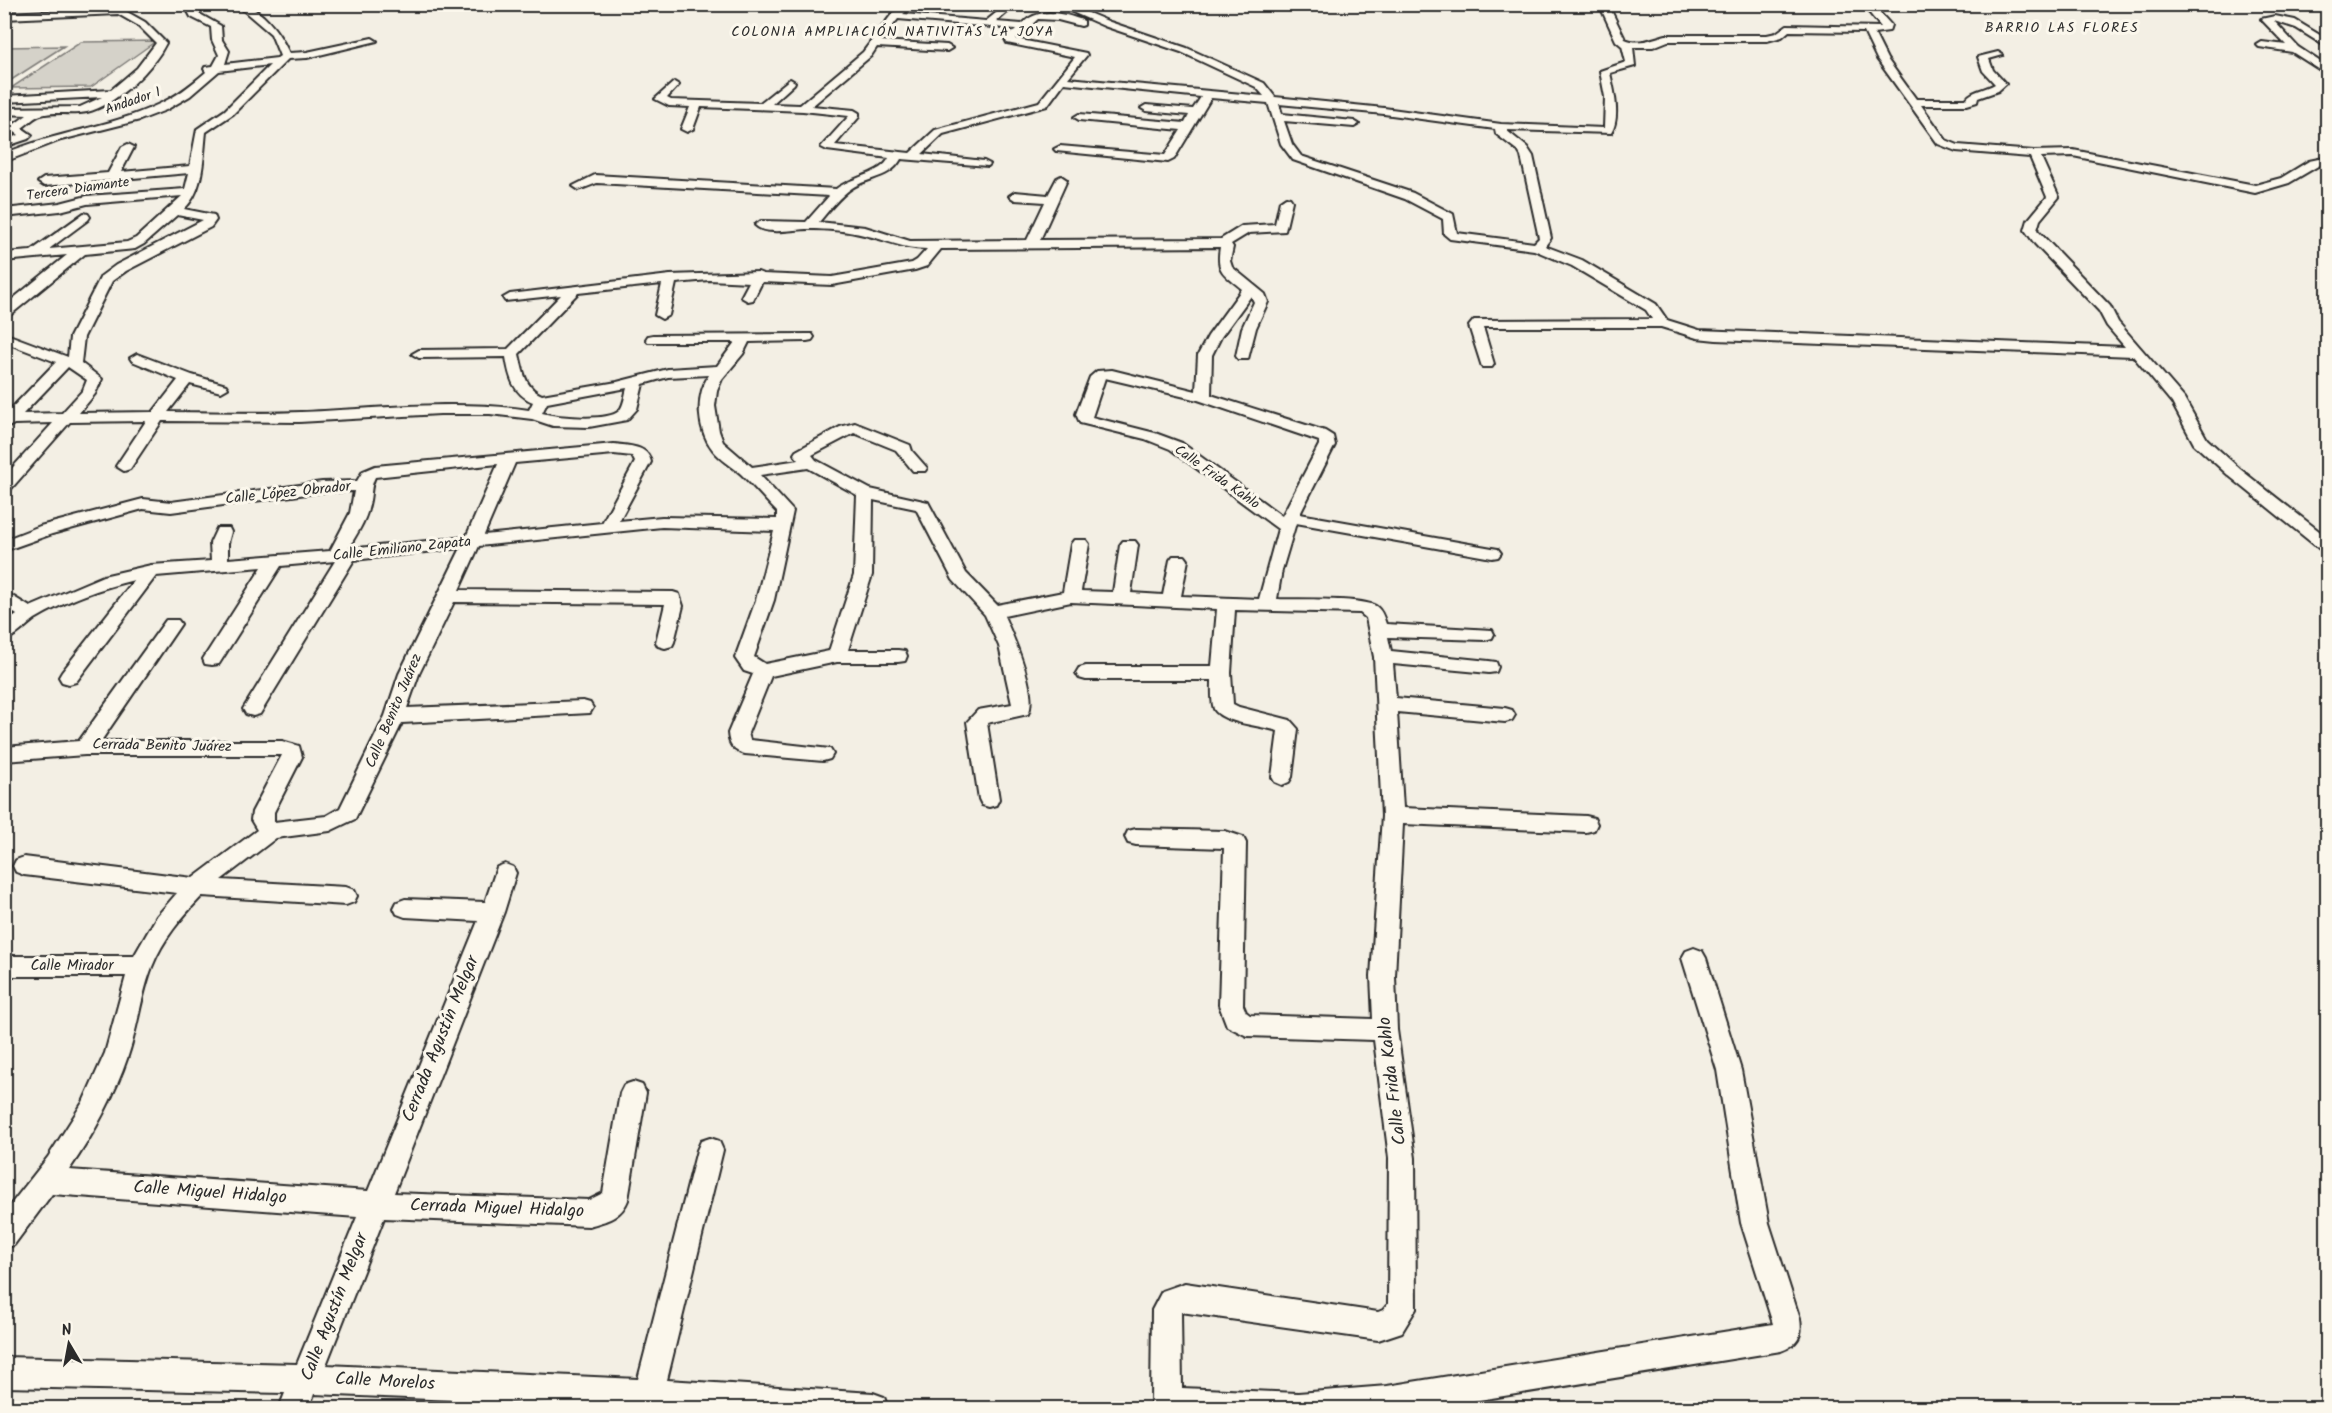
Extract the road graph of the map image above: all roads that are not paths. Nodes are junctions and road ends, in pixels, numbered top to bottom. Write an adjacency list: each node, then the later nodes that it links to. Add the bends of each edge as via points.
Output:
1 (135, 4): 10 (street)
2 (188, 4): 29 (street, via 194,15 216,26 217,40 225,56)
3 (240, 4): 28 (street, via 275,33)
4 (910, 4): 12 (street)
5 (1013, 4): 14 (street)
6 (1058, 4): 20 (street)
7 (1603, 4): 22 (street, via 1621,41)
8 (1866, 4): 17 (street, via 1886,25 1882,30)
9 (946, 7): 13 (street)
10 (120, 11): 11 (street); 37 (street, via 142,24 161,43 146,65)
11 (4, 16)
12 (895, 16): 13 (street); 21 (street)
13 (932, 19): 14 (street)
14 (989, 24): 15 (street)
15 (1024, 27): 16 (street, via 1041,16 1072,19); 33 (street, via 1010,42 1082,55)
16 (1090, 29)
17 (1870, 29): 22 (street, via 1787,28 1767,38 1666,38 1653,44); 42 (street, via 1882,60)
18 (1112, 37): 20 (street, via 1147,45)
19 (372, 41): 28 (street)
20 (1162, 43): 41 (street, via 1253,81 1265,89)
21 (876, 44): 26 (street); 45 (street)
22 (1627, 44): 54 (street, via 1631,64 1605,71 1610,97 1607,131)
23 (2262, 45): 25 (street)
24 (2328, 46): 25 (street); 25 (street, via 2293,22 2266,19)
25 (2294, 47): 31 (street)
26 (947, 48)
27 (1998, 55): 42 (street, via 1983,57 1988,71 2001,84 1991,92 1978,93 1967,102)
28 (283, 58): 29 (street); 67 (street, via 229,112 201,131)
29 (217, 68): 30 (street); 64 (street, Andador 1, via 161,110 41,144)
30 (195, 71)
31 (2328, 72)
32 (1159, 75): 36 (street)
33 (1060, 80): 36 (street); 63 (street, via 1043,104 939,132)
34 (790, 82): 44 (street)
35 (674, 85): 43 (street, via 660,99)
36 (1150, 88): 38 (street)
37 (112, 93): 39 (street); 48 (street, via 95,106)
38 (1208, 94): 41 (street); 49 (street)
39 (27, 96): 40 (street); 47 (street)
40 (4, 99)
41 (1270, 99): 51 (street); 54 (street)
42 (1913, 102): 61 (street, via 1948,146)
43 (697, 104): 44 (street); 55 (street)
44 (762, 106): 45 (street)
45 (803, 108): 62 (street, via 854,113 827,147)
46 (1146, 108): 49 (street)
47 (6, 111): 48 (street)
48 (40, 111): 57 (street, via 15,128 24,137)
49 (1198, 113): 53 (street)
50 (1079, 117): 53 (street)
51 (1280, 117): 52 (street); 85 (street, via 1287,149 1297,158 1423,202 1449,218 1450,234 1454,237)
52 (1354, 124)
53 (1189, 127): 59 (street)
54 (1501, 127): 85 (street, via 1500,132 1527,156 1545,238)
55 (687, 129)
56 (1096, 140): 59 (street)
57 (4, 144)
58 (129, 147): 68 (street)
59 (1176, 148): 60 (street, via 1168,159)
60 (1060, 149)
61 (2034, 154): 65 (street, via 2073,153 2255,189 2273,186 2302,172 2311,162); 104 (street, via 2052,197 2050,204 2034,217 2031,230 2105,309)
62 (896, 155): 63 (street); 73 (street, via 892,164 855,181)
63 (912, 157): 66 (street)
64 (4, 159)
65 (2328, 160)
66 (984, 164)
67 (195, 169): 68 (street); 72 (street)
68 (112, 177): 70 (street)
69 (1061, 180): 75 (street)
70 (44, 182)
71 (579, 186): 73 (street, via 595,178)
72 (191, 192): 77 (street); 78 (street, Tercera Diamante, via 87,200)
73 (840, 193): 81 (street)
74 (1015, 196): 75 (street)
75 (1052, 200): 82 (street)
76 (1286, 201): 83 (street, via 1281,228 1246,228)
77 (176, 211): 86 (street, via 130,246); 109 (street, via 210,220 106,279 77,337)
78 (4, 213)
79 (84, 217): 87 (street)
80 (761, 225): 81 (street)
81 (810, 225): 84 (street, via 866,231 898,244)
82 (1032, 243): 83 (street); 84 (street)
83 (1224, 243): 91 (street, via 1226,269)
84 (937, 245): 89 (street, via 915,266 858,278 813,281)
85 (1537, 247): 99 (street, via 1577,263 1651,307)
86 (82, 250): 87 (street); 93 (street)
87 (35, 254): 88 (street)
88 (4, 257)
89 (758, 276): 90 (street); 95 (street)
90 (670, 279): 92 (street); 98 (street)
91 (1249, 288): 107 (street, via 1261,302 1249,328); 115 (street, via 1205,356)
92 (573, 291): 96 (street); 106 (street)
93 (30, 293): 94 (street); 97 (street)
94 (4, 294)
95 (748, 297)
96 (510, 298)
97 (4, 313)
98 (662, 315)
99 (1662, 323): 104 (street, via 1716,336); 110 (street, via 1479,323 1476,326)
100 (807, 336): 101 (street)
101 (744, 337): 103 (street); 111 (street, via 742,347)
102 (4, 338): 109 (street)
103 (653, 339)
104 (2138, 352): 136 (street, via 2179,401 2200,441)
105 (419, 354): 106 (street)
106 (512, 354): 116 (street, via 518,382)
107 (1243, 356)
108 (136, 358): 112 (street)
109 (70, 362): 118 (street, via 95,379); 119 (street)
110 (1487, 364)
111 (722, 370): 113 (street, via 668,373); 124 (street, via 708,393 710,422 716,442)
112 (186, 378): 114 (street); 117 (street)
113 (636, 382): 116 (street); 116 (street, via 629,409 622,417 589,422 553,421)
114 (220, 388)
115 (1203, 397): 128 (street, via 1327,439); 128 (street, Calle Frida Kahlo, via 1102,374 1097,377 1085,420 1176,446)
116 (538, 408): 117 (street, via 298,417)
117 (157, 416): 118 (street); 122 (street)
118 (66, 418): 119 (street); 126 (street)
119 (7, 422)
120 (508, 460): 125 (street, Calle López Obrador, via 375,471); 130 (street, Calle López Obrador, via 614,449 642,456 643,462); 132 (street, Calle Benito Juárez)
121 (810, 463): 123 (street, via 802,454 855,428 904,448); 124 (street); 127 (street)
122 (124, 466)
123 (919, 468)
124 (748, 472): 129 (street, via 784,511)
125 (362, 486): 135 (street, Calle López Obrador, via 322,487 171,507 143,504 46,530); 138 (street, via 361,503)
126 (4, 487)
127 (865, 493): 150 (street, via 922,506 959,576); 157 (street, via 863,575)
128 (1288, 522): 137 (street); 149 (street, via 1271,574)
129 (782, 526): 130 (street, Calle Emiliano Zapata, via 662,522); 162 (street, via 765,600 744,658)
130 (608, 527): 132 (street, Calle Emiliano Zapata)
131 (223, 532): 141 (street)
132 (471, 541): 138 (street, Calle Emiliano Zapata); 143 (street, Calle Benito Juárez)
133 (1080, 544): 144 (street)
134 (1129, 545): 146 (street)
135 (4, 546)
136 (2328, 547)
137 (1492, 553)
138 (342, 556): 140 (street, Calle Emiliano Zapata); 168 (street)
139 (1179, 560): 147 (street)
140 (275, 561): 141 (street, Calle Emiliano Zapata); 160 (street)
141 (219, 564): 142 (street, Calle Emiliano Zapata)
142 (151, 571): 151 (street, Calle Emiliano Zapata, via 103,582); 165 (street)
143 (448, 596): 156 (street, via 673,598); 170 (street, Calle Benito Juárez, via 409,674)
144 (1071, 596): 146 (street, Calle Frida Kahlo); 150 (street, Calle Frida Kahlo)
145 (4, 597): 151 (street)
146 (1121, 598): 147 (street, Calle Frida Kahlo)
147 (1171, 601): 148 (street, Calle Frida Kahlo)
148 (1226, 604): 149 (street, Calle Frida Kahlo); 163 (street)
149 (1267, 604): 153 (street, Calle Frida Kahlo, via 1361,607 1375,617)
150 (993, 612): 175 (street, via 1008,646 1022,700 1021,709 986,715 977,722)
151 (29, 615): 154 (street, Calle Emiliano Zapata)
152 (172, 624): 171 (street, Cerrada Benito Juárez)
153 (1377, 630): 155 (street); 159 (street, Calle Frida Kahlo)
154 (4, 634)
155 (1485, 634)
156 (664, 642)
157 (837, 656): 158 (street); 162 (street)
158 (898, 656)
159 (1383, 657): 161 (street); 166 (street, Calle Frida Kahlo)
160 (212, 659)
161 (1489, 667)
162 (764, 671): 173 (street, via 738,733 739,742 746,747)
163 (1221, 673): 164 (street); 174 (street, via 1223,707 1288,729)
164 (1086, 674)
165 (69, 677)
166 (1387, 704): 169 (street); 176 (street, Calle Frida Kahlo)
167 (583, 708): 170 (street)
168 (253, 709)
169 (1504, 715)
170 (395, 716): 178 (street, Calle Benito Juárez, via 348,813 325,825)
171 (85, 748): 172 (street); 178 (street, Cerrada Benito Juárez, via 292,751 262,812 261,820)
172 (4, 754)
173 (823, 754)
174 (1282, 777)
175 (989, 800)
176 (1393, 816): 177 (street); 189 (street, Calle Frida Kahlo, via 1383,976)
177 (1586, 824)
178 (269, 832): 182 (street, Calle Benito Juárez)
179 (1136, 837): 189 (street, via 1225,839 1235,843 1230,1005 1236,1019 1246,1025)
180 (24, 866): 182 (street)
181 (505, 873): 185 (street, Cerrada Agustín Melgar)
182 (196, 886): 183 (street); 188 (street, Calle Benito Juárez, via 158,933)
183 (346, 896)
184 (405, 908): 185 (street)
185 (493, 912): 193 (street, Cerrada Agustín Melgar)
186 (1694, 958): 198 (street, via 1729,1070 1755,1223 1786,1319 1788,1331 1781,1337 1386,1401 1298,1408)
187 (4, 966): 188 (street, Calle Mirador)
188 (140, 966): 192 (street, Calle Benito Juárez, via 120,1047 101,1093 79,1135)
189 (1385, 1030): 198 (street, Calle Frida Kahlo, via 1402,1158 1402,1310 1392,1322 1378,1326 1185,1297 1172,1300 1166,1310)
190 (633, 1093): 193 (street, Cerrada Miguel Hidalgo, via 615,1200 604,1209 589,1213)
191 (710, 1150): 197 (street)
192 (45, 1181): 193 (street, Calle Miguel Hidalgo); 194 (street, Calle Benito Juárez)
193 (375, 1205): 196 (street, Calle Agustín Melgar)
194 (4, 1234)
195 (4, 1372): 196 (street, Calle Morelos)
196 (308, 1379): 197 (street, Calle Morelos); 199 (street, Calle Agustín Melgar)
197 (649, 1394): 200 (street, Calle Morelos)
198 (1167, 1405)
199 (294, 1408)
200 (873, 1408)

